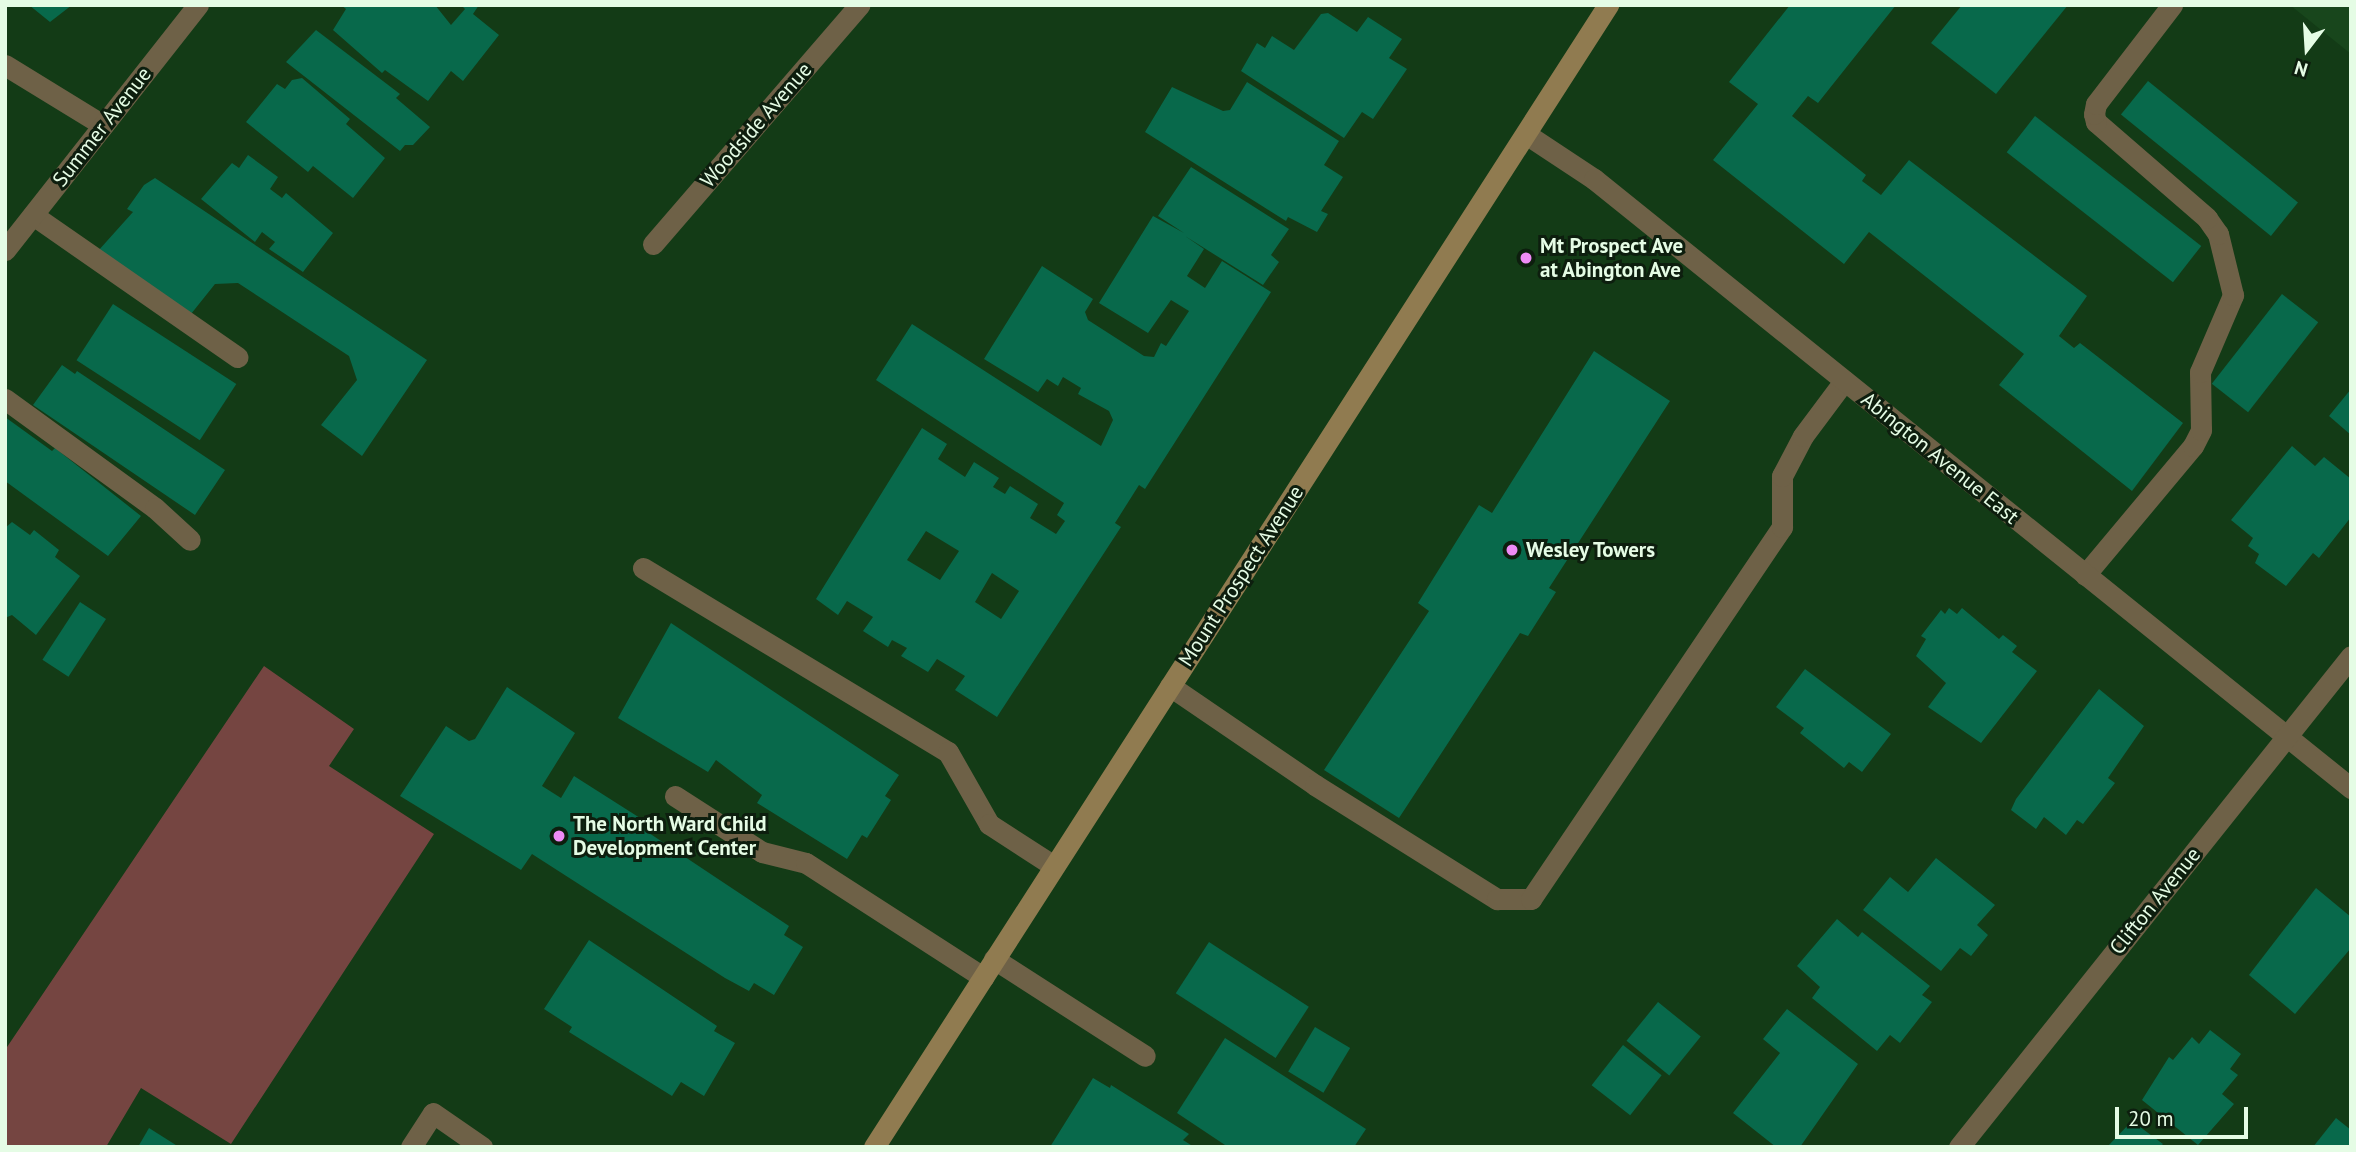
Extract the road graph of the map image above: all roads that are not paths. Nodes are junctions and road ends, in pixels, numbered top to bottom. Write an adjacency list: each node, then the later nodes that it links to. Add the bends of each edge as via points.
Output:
1 (198, 5): 6 (street, Summer Avenue)
2 (859, 5): 9 (street, Woodside Avenue)
3 (1608, 5): 7 (main road, Mount Prospect Avenue)
4 (2172, 5): 16 (street, via 2096,104 2094,114 2096,122 2207,218 2218,234 2233,295 2200,372 2201,430 2193,446)
5 (5, 65): 6 (street)
6 (103, 125): 8 (street, Summer Avenue)
7 (1526, 134): 12 (street, Abington Avenue East, via 1594,180); 18 (main road, Mount Prospect Avenue)
8 (33, 215): 10 (street, Summer Avenue); 11 (street)
9 (653, 244)
10 (5, 250)
11 (237, 357)
12 (1844, 381): 16 (street, Abington Avenue East); 18 (street, via 1803,436 1782,475 1782,527 1531,899 1497,899 1315,785)
13 (5, 398): 14 (street, via 155,508)
14 (190, 540)
15 (643, 568): 22 (street, via 948,752 989,824)
16 (2085, 575): 19 (street, Abington Avenue East)
17 (2351, 656): 19 (street, Clifton Avenue)
18 (1170, 685): 22 (main road, Mount Prospect Avenue)
19 (2287, 737): 20 (street, Abington Avenue East); 28 (street, Clifton Avenue)
20 (2351, 788)
21 (676, 796): 23 (street, via 762,852 806,863)
22 (1054, 866): 23 (main road, Mount Prospect Avenue)
23 (988, 968): 24 (street); 25 (main road, Mount Prospect Avenue)
24 (1145, 1056)
25 (881, 1144)
26 (411, 1147): 27 (street, via 433,1113)
27 (482, 1147)
28 (1959, 1147)

